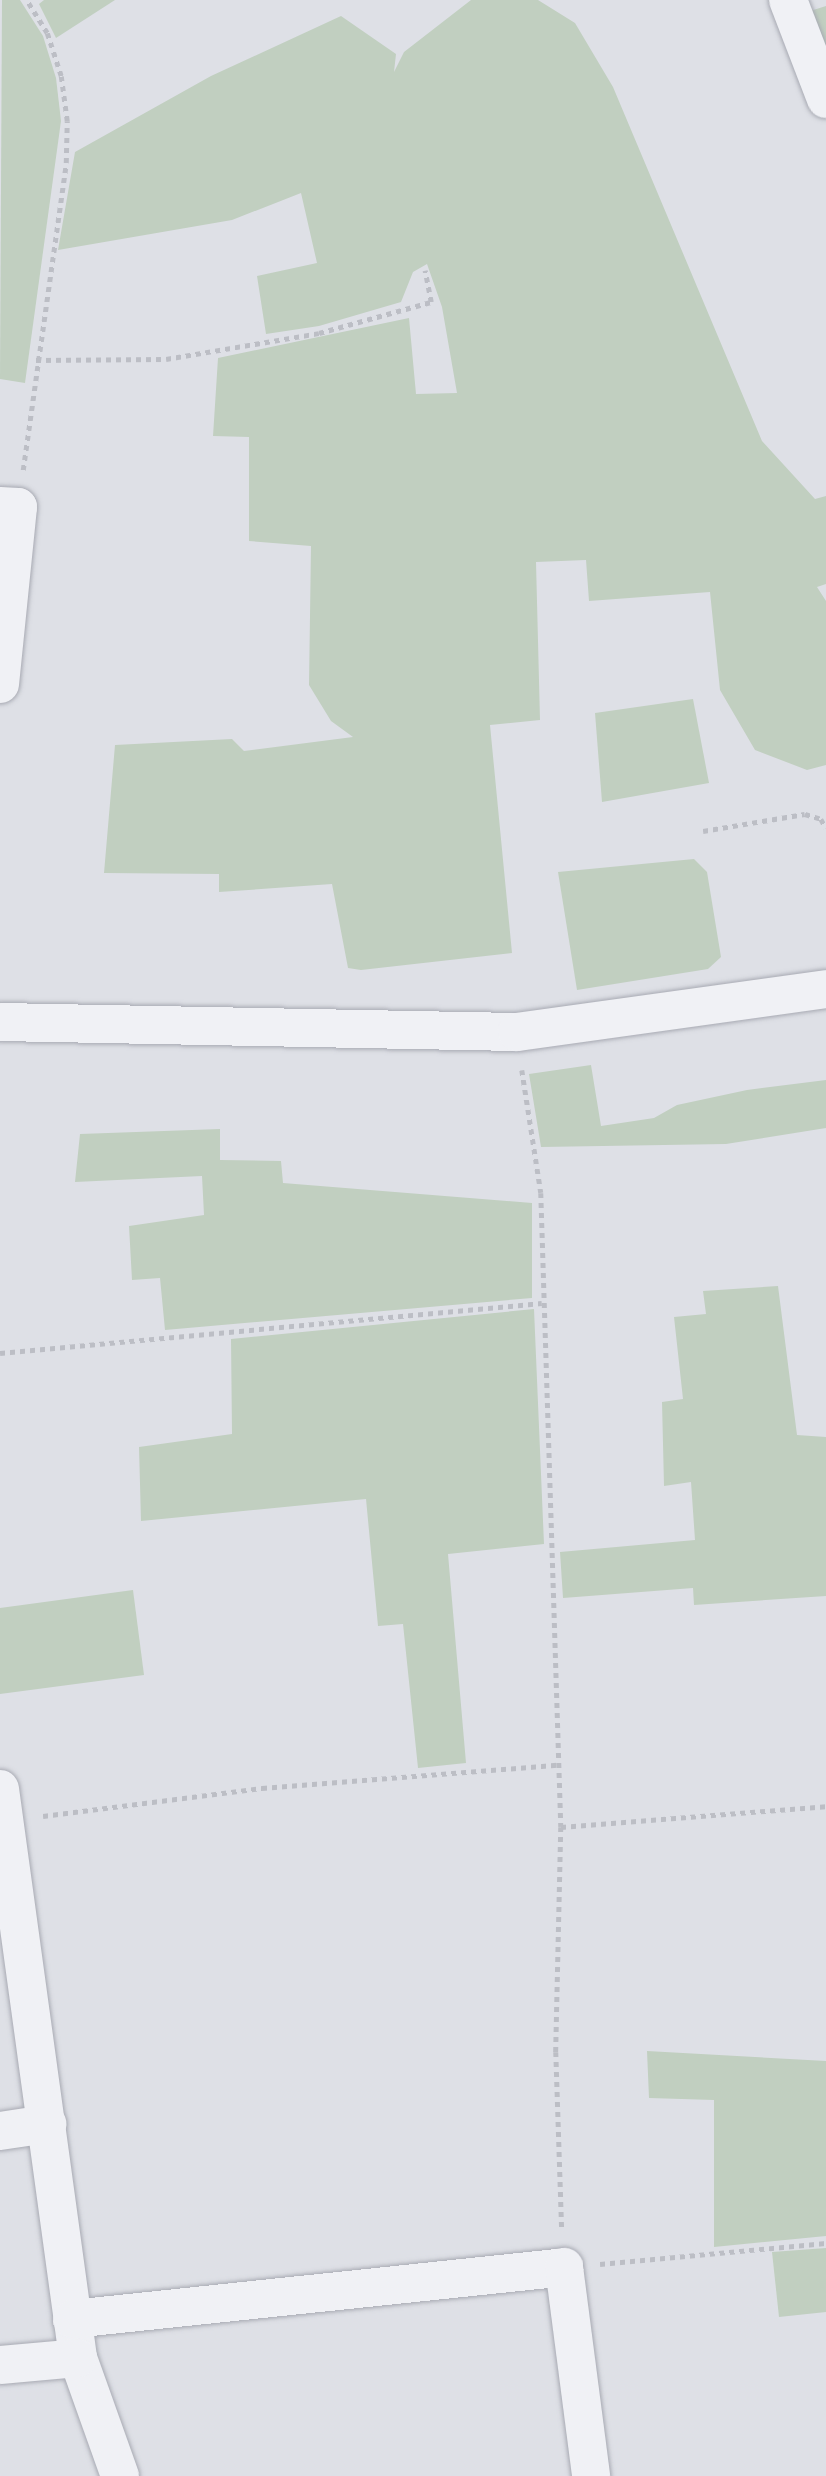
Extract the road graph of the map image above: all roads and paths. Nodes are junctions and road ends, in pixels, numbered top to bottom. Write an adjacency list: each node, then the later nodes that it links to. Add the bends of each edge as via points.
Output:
1 (26, 0): 5 (path, via 47,33 61,76 67,121)
2 (788, 0): 3 (street)
3 (826, 99)
4 (425, 271): 5 (path, via 430,302 318,333 166,359)
5 (36, 360): 6 (path)
6 (9, 506): 7 (street)
7 (0, 684)
8 (826, 828): 9 (path, via 821,818 805,814)
9 (704, 831)
10 (826, 989): 12 (street)
11 (0, 1022): 12 (street)
12 (517, 1032): 13 (path, via 541,1193)
13 (542, 1303): 14 (path); 15 (path)
14 (0, 1353)
15 (557, 1765): 16 (path); 18 (path)
16 (3, 1805): 19 (street)
17 (826, 1805): 18 (path)
18 (561, 1827): 22 (path, via 556,2052)
19 (47, 2124): 20 (street); 23 (street)
20 (0, 2132)
21 (826, 2243): 22 (path)
22 (564, 2267): 23 (street); 27 (street)
23 (72, 2319): 24 (street)
24 (78, 2358): 25 (street); 26 (street)
25 (0, 2365)
26 (120, 2476)
27 (591, 2476)

